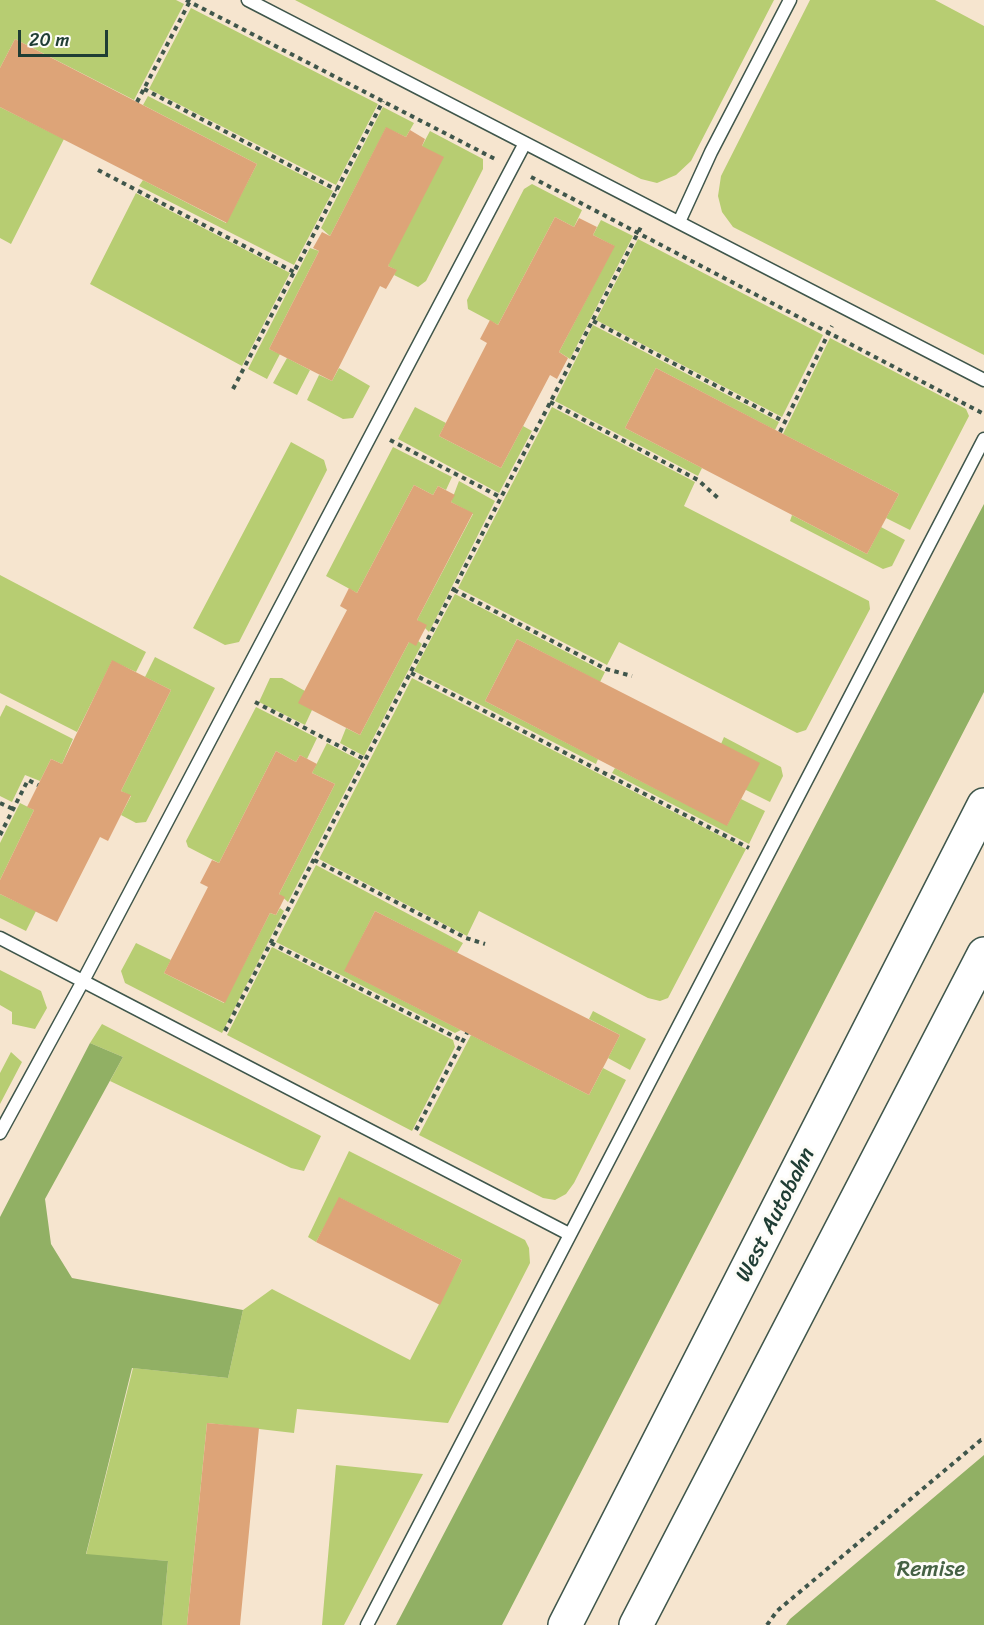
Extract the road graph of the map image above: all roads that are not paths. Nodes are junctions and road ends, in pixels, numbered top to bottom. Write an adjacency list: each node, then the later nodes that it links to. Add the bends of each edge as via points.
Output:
1 (248, 0): 3 (lane)
2 (790, 0): 4 (lane)
3 (525, 143): 4 (lane); 10 (lane)
4 (679, 222): 5 (lane)
5 (984, 380)
6 (984, 439): 12 (lane)
7 (984, 805): 14 (highway, West Autobahn)
8 (0, 938): 10 (lane)
9 (984, 954): 15 (highway)
10 (83, 981): 11 (lane); 12 (lane)
11 (0, 1133)
12 (569, 1234): 13 (lane)
13 (367, 1625)
14 (565, 1625)
15 (636, 1625)

